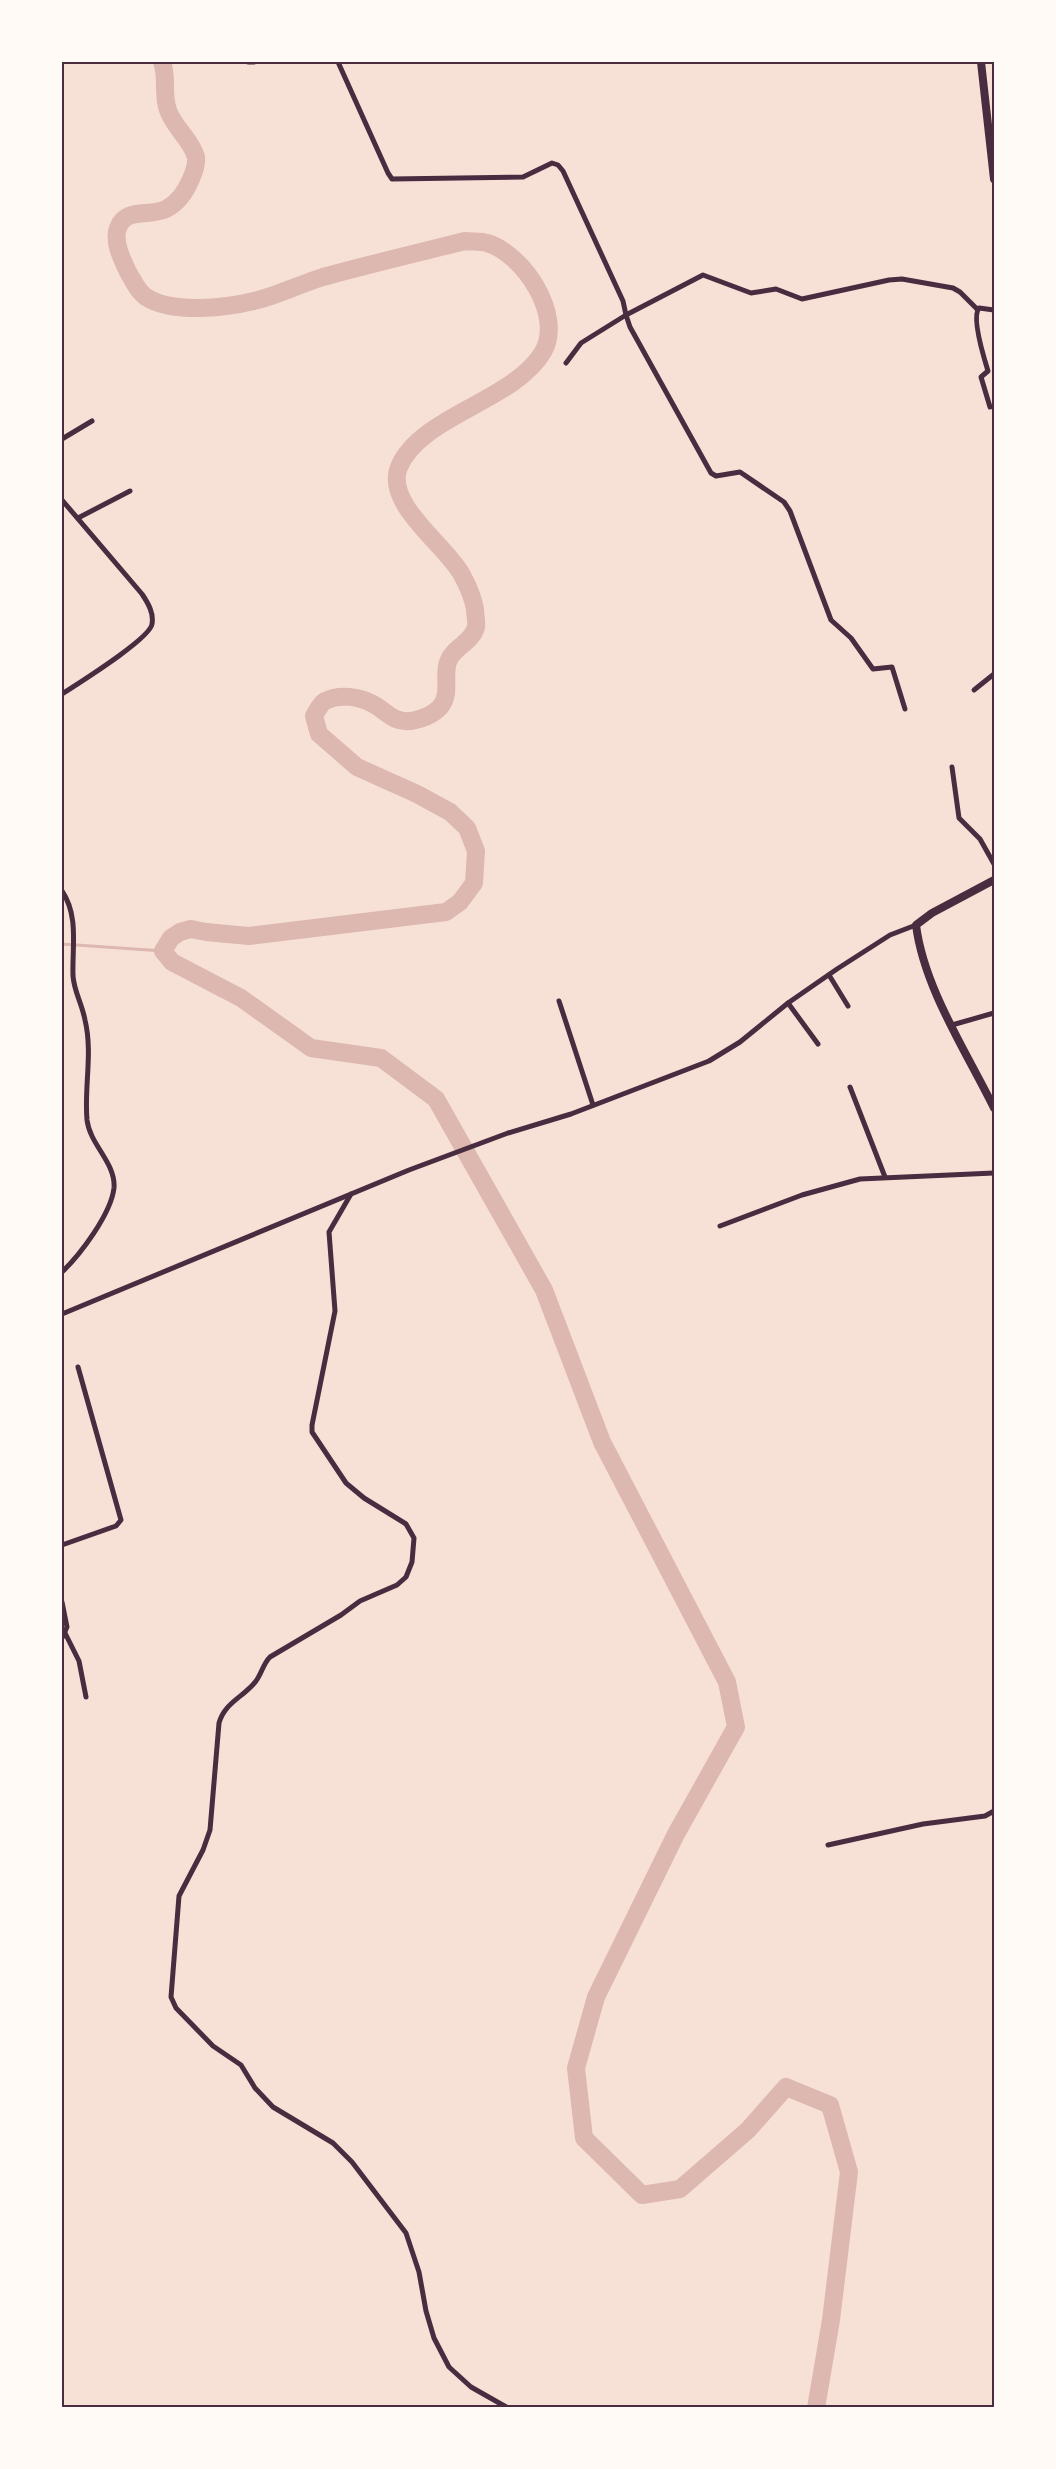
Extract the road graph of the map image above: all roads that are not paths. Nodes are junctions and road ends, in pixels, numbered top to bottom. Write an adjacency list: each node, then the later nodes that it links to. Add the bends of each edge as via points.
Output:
1 (248, 62): 2 (street)
2 (254, 62)
3 (338, 62): 8 (street, via 393,179 523,177 552,163 558,165)
4 (981, 62): 5 (main road)
5 (994, 179)
6 (977, 309): 7 (street); 8 (street, via 957,290 902,279 802,299 776,289 751,293 703,275); 10 (street, via 980,346 988,371 981,377)
7 (994, 309)
8 (626, 315): 9 (street, via 581,343); 19 (street, via 711,473 716,477 740,472 784,502 831,620 851,638 873,669 892,667)
9 (566, 363)
10 (990, 407)
11 (92, 421): 12 (street)
12 (62, 439)
13 (130, 491): 15 (street)
14 (62, 500): 15 (street)
15 (78, 518): 18 (street, via 142,594 151,612 152,625 103,668)
16 (994, 674): 17 (street)
17 (974, 690)
18 (62, 694)
19 (905, 709)
20 (952, 767): 21 (street, via 959,818 980,839)
21 (994, 864)
22 (994, 880): 24 (main road)
23 (62, 891): 39 (street, via 71,911 75,989 86,1020 88,1127 110,1167 114,1187 101,1222)
24 (916, 925): 25 (street, via 890,935); 30 (main road, via 925,966)
25 (829, 975): 27 (street); 28 (street)
26 (559, 1001): 33 (street)
27 (788, 1003): 31 (street); 33 (street, via 723,1053)
28 (848, 1006)
29 (994, 1013): 30 (street)
30 (952, 1025): 34 (main road)
31 (819, 1044)
32 (850, 1087): 36 (street)
33 (593, 1105): 37 (street, via 508,1133)
34 (994, 1108)
35 (994, 1173): 36 (street)
36 (885, 1177): 38 (street, via 820,1189)
37 (351, 1194): 40 (street); 48 (street, via 329,1232 335,1311 312,1432 346,1483 410,1529 414,1544 410,1570 397,1585 360,1601 270,1657 257,1681 224,1710 219,1723 210,1830 179,1896 171,1997 176,2008 213,2046 241,2065 273,2107 333,2143 352,2162 406,2233 431,2329 449,2367 471,2387)
38 (720, 1226)
39 (62, 1272)
40 (62, 1314)
41 (78, 1367): 42 (street, via 121,1520 116,1526)
42 (62, 1545)
43 (62, 1602): 44 (street, via 67,1622)
44 (63, 1636): 45 (street, via 79,1661)
45 (86, 1697)
46 (994, 1811): 47 (street, via 985,1816 923,1824)
47 (828, 1845)
48 (508, 2408)

